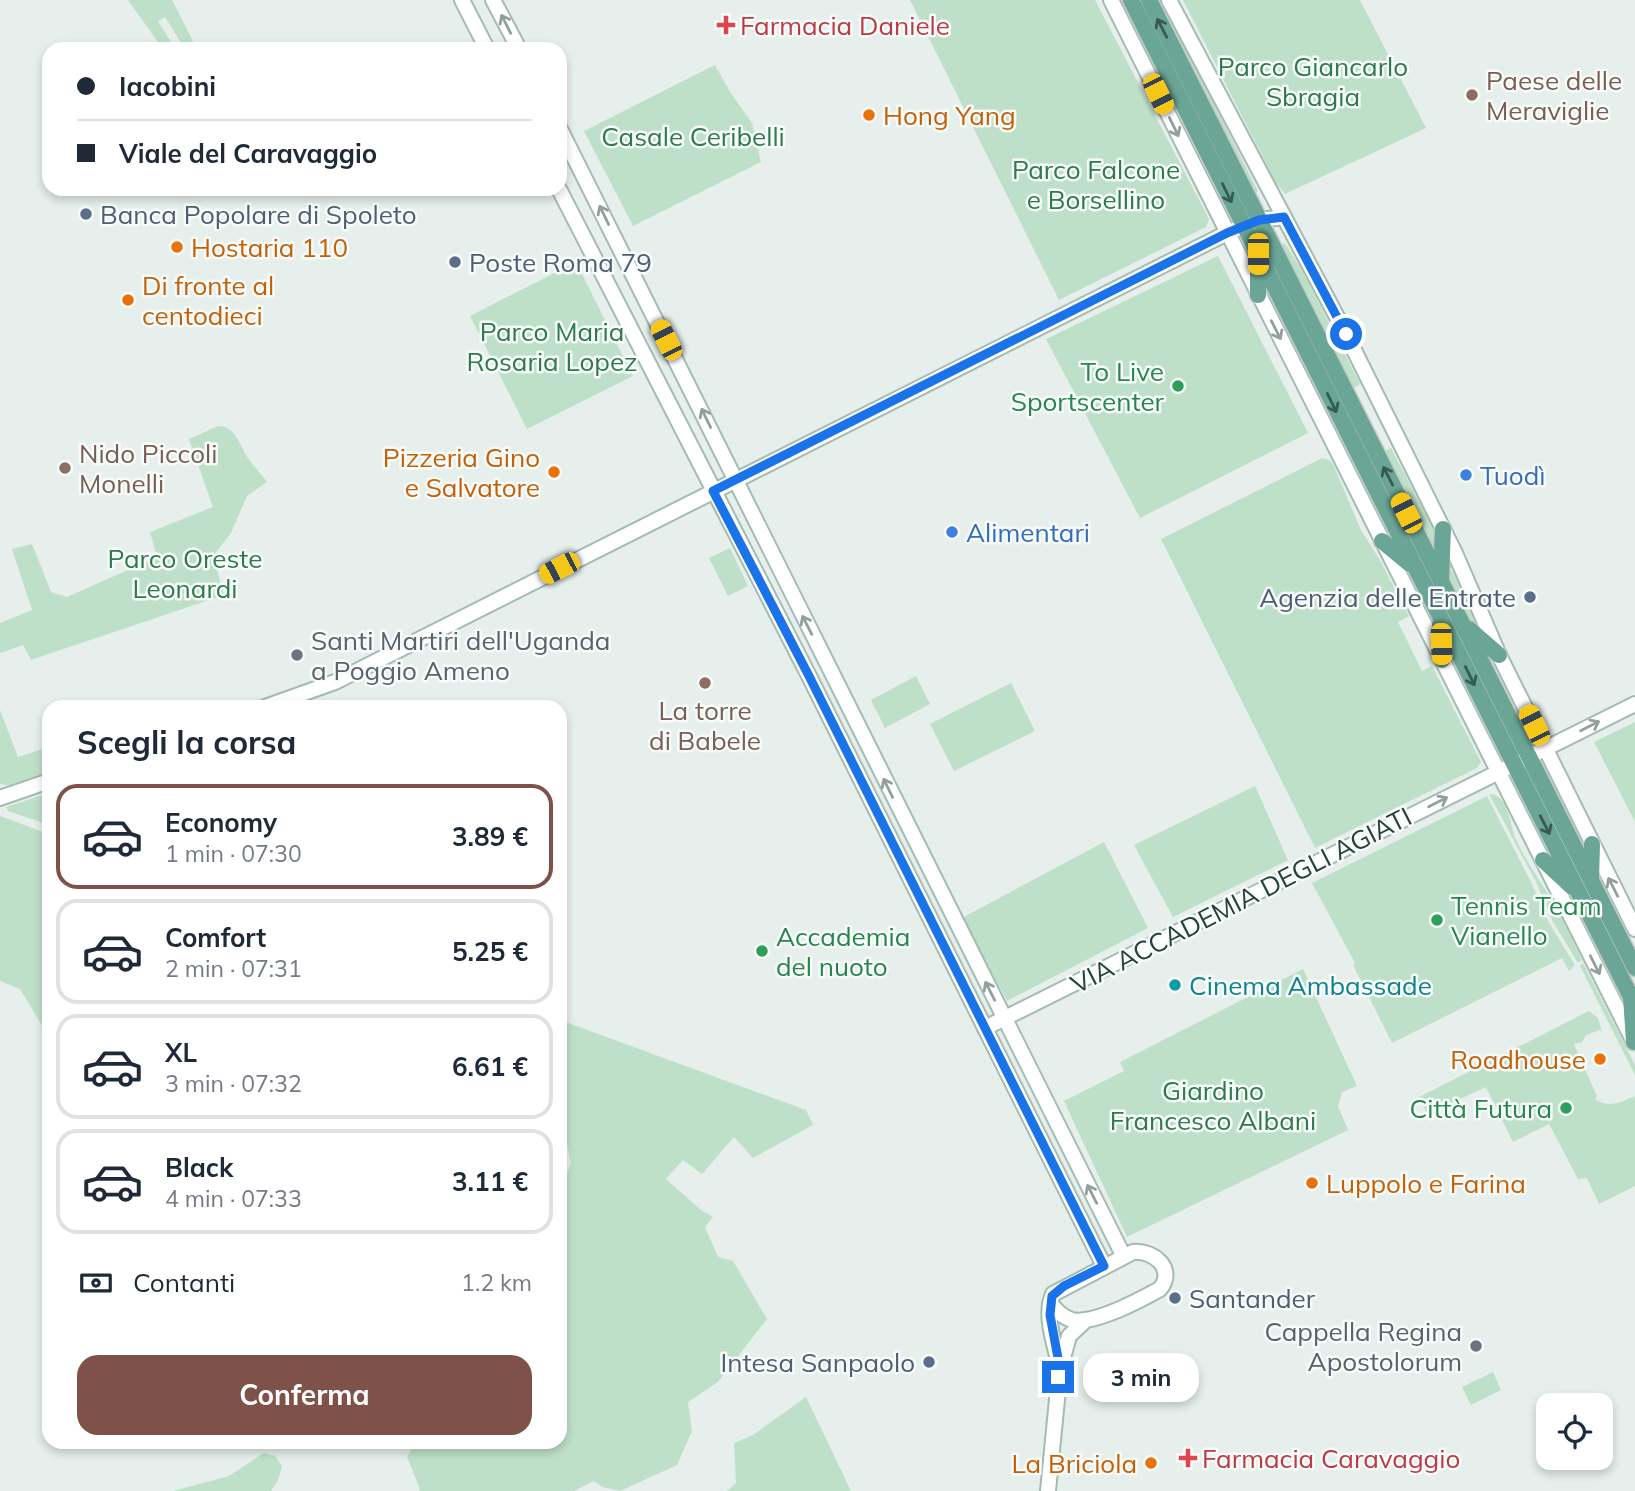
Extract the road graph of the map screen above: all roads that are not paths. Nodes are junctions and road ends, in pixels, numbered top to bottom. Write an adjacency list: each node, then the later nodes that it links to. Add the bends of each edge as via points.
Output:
1 (462, 0): 7 (street)
2 (493, 0): 8 (street, one-way to 2)
3 (1111, 0): 13 (street, one-way to 13)
4 (1131, 0): 12 (main road, one-way to 12)
5 (1149, 0): 12 (main road, one-way to 5)
6 (1169, 0): 11 (street)
7 (483, 42)
8 (515, 42)
9 (567, 143): 16 (street, one-way to 9)
10 (563, 196): 17 (street)
11 (1284, 217): 12 (street); 18 (street)
12 (1251, 223): 13 (street); 14 (main road); 21 (main road, one-way to 12)
13 (1227, 233): 15 (street); 16 (street)
14 (1258, 254): 15 (main road); 20 (main road, one-way to 20)
15 (1258, 295): 19 (street, one-way to 19)
16 (735, 480): 17 (street); 40 (street, one-way to 16)
17 (713, 491): 26 (street, via 377,660); 41 (street)
18 (1443, 529): 21 (main road); 24 (street)
19 (1382, 541): 20 (main road); 25 (street)
20 (1417, 570): 22 (main road)
21 (1441, 581): 23 (main road)
22 (1439, 615): 25 (main road); 29 (main road, one-way to 29)
23 (1461, 621): 24 (main road); 29 (main road)
24 (1499, 655): 28 (street)
25 (1442, 660): 30 (street)
26 (285, 700)
27 (1635, 704): 28 (street, VIA ACCADEMIA DEGLI AGIATI, one-way to 27)
28 (1545, 748): 29 (street, VIA ACCADEMIA DEGLI AGIATI); 33 (street)
29 (1521, 760): 30 (street, VIA ACCADEMIA DEGLI AGIATI); 35 (main road)
30 (1498, 772): 34 (street); 40 (street, VIA ACCADEMIA DEGLI AGIATI, one-way to 30)
31 (42, 783): 32 (street)
32 (0, 798)
33 (1592, 844): 35 (main road); 36 (street, one-way to 33)
34 (1543, 860): 35 (main road); 42 (street, one-way to 42)
35 (1585, 886): 38 (main road); 39 (main road)
36 (1630, 906): 37 (street)
37 (1635, 929)
38 (1635, 968)
39 (1633, 1000): 42 (main road)
40 (1004, 1018): 41 (street, VIA ACCADEMIA DEGLI AGIATI); 43 (street, one-way to 40)
41 (985, 1028): 44 (street)
42 (1634, 1043)
43 (1123, 1255): 44 (street); 46 (street, via 1141,1251 1154,1256 1165,1271 1164,1285)
44 (1104, 1266): 45 (street, via 1056,1292)
45 (1050, 1303): 46 (street, via 1065,1317); 47 (street)
46 (1086, 1320): 47 (street, via 1069,1336)
47 (1060, 1369): 48 (street)
48 (1048, 1491)

